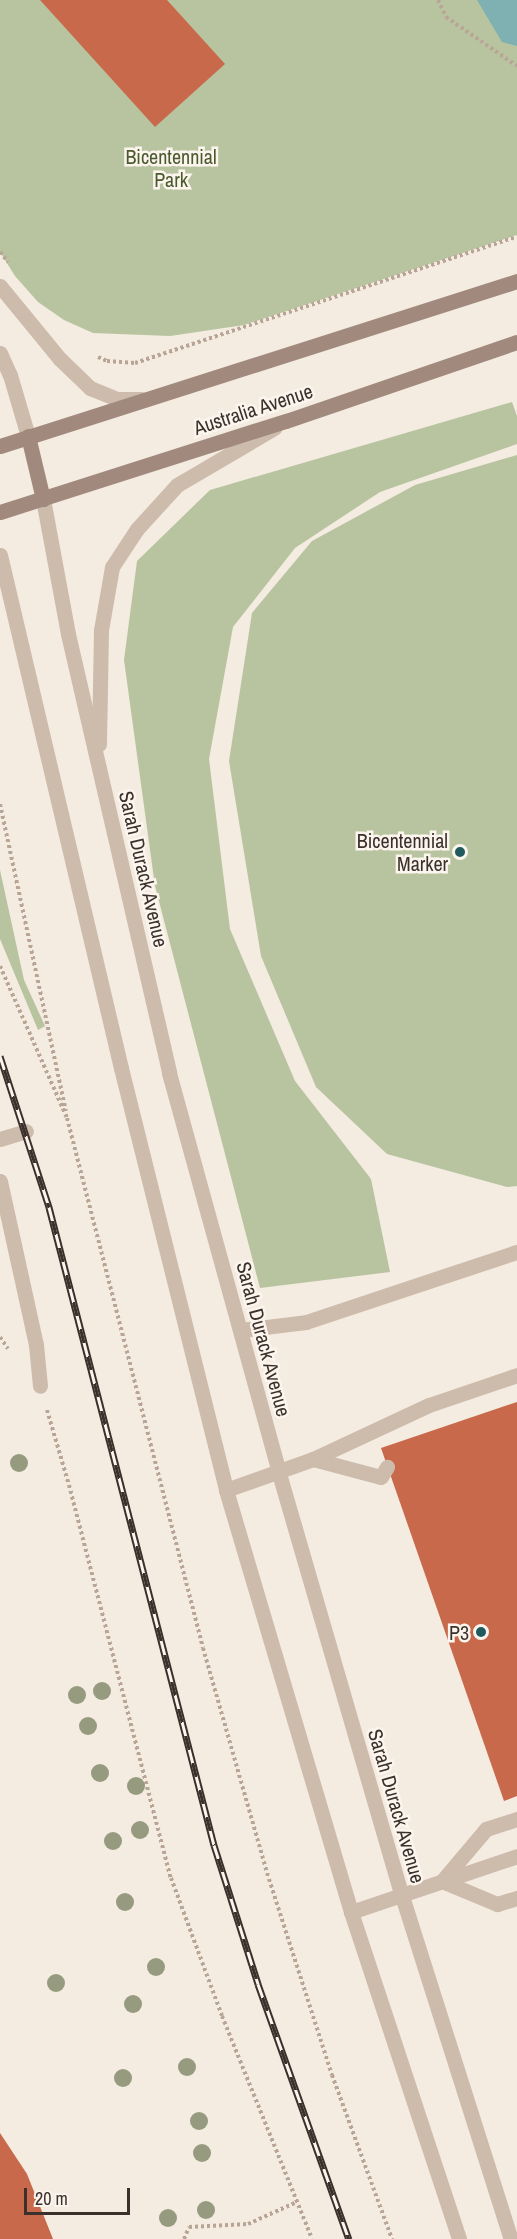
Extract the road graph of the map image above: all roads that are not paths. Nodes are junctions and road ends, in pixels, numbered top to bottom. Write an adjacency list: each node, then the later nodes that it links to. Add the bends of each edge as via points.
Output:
1 (517, 281): 5 (main road, Australia Avenue)
2 (0, 286): 5 (street, via 60,359 90,388 117,399)
3 (517, 342): 6 (main road, Australia Avenue)
4 (0, 353): 7 (street)
5 (143, 399): 7 (main road, Australia Avenue)
6 (286, 421): 9 (main road, Australia Avenue); 12 (street, via 177,485 137,529 112,567 101,630)
7 (28, 436): 8 (main road, Australia Avenue); 9 (main road, Sarah Durack Avenue)
8 (0, 446)
9 (43, 499): 10 (main road, Australia Avenue); 12 (street, Sarah Durack Avenue, via 68,634)
10 (0, 512)
11 (0, 555): 23 (street, via 118,1057)
12 (99, 768): 17 (street, Sarah Durack Avenue, via 169,1073)
13 (26, 1131): 14 (street)
14 (0, 1139)
15 (0, 1181): 19 (street, via 36,1345)
16 (517, 1252): 17 (street, via 306,1322)
17 (241, 1330): 22 (street, Sarah Durack Avenue)
18 (517, 1375): 20 (street, via 429,1405)
19 (40, 1386)
20 (313, 1459): 21 (street, via 381,1476); 22 (street)
21 (387, 1467)
22 (278, 1470): 23 (street); 27 (street, Sarah Durack Avenue)
23 (226, 1490): 29 (street)
24 (517, 1819): 26 (street, via 486,1829)
25 (517, 1856): 26 (street)
26 (442, 1881): 27 (street); 28 (street, via 497,1904)
27 (402, 1896): 29 (street); 31 (street, Sarah Durack Avenue)
28 (517, 1898)
29 (351, 1912): 30 (street)
30 (459, 2239)
31 (511, 2239)

